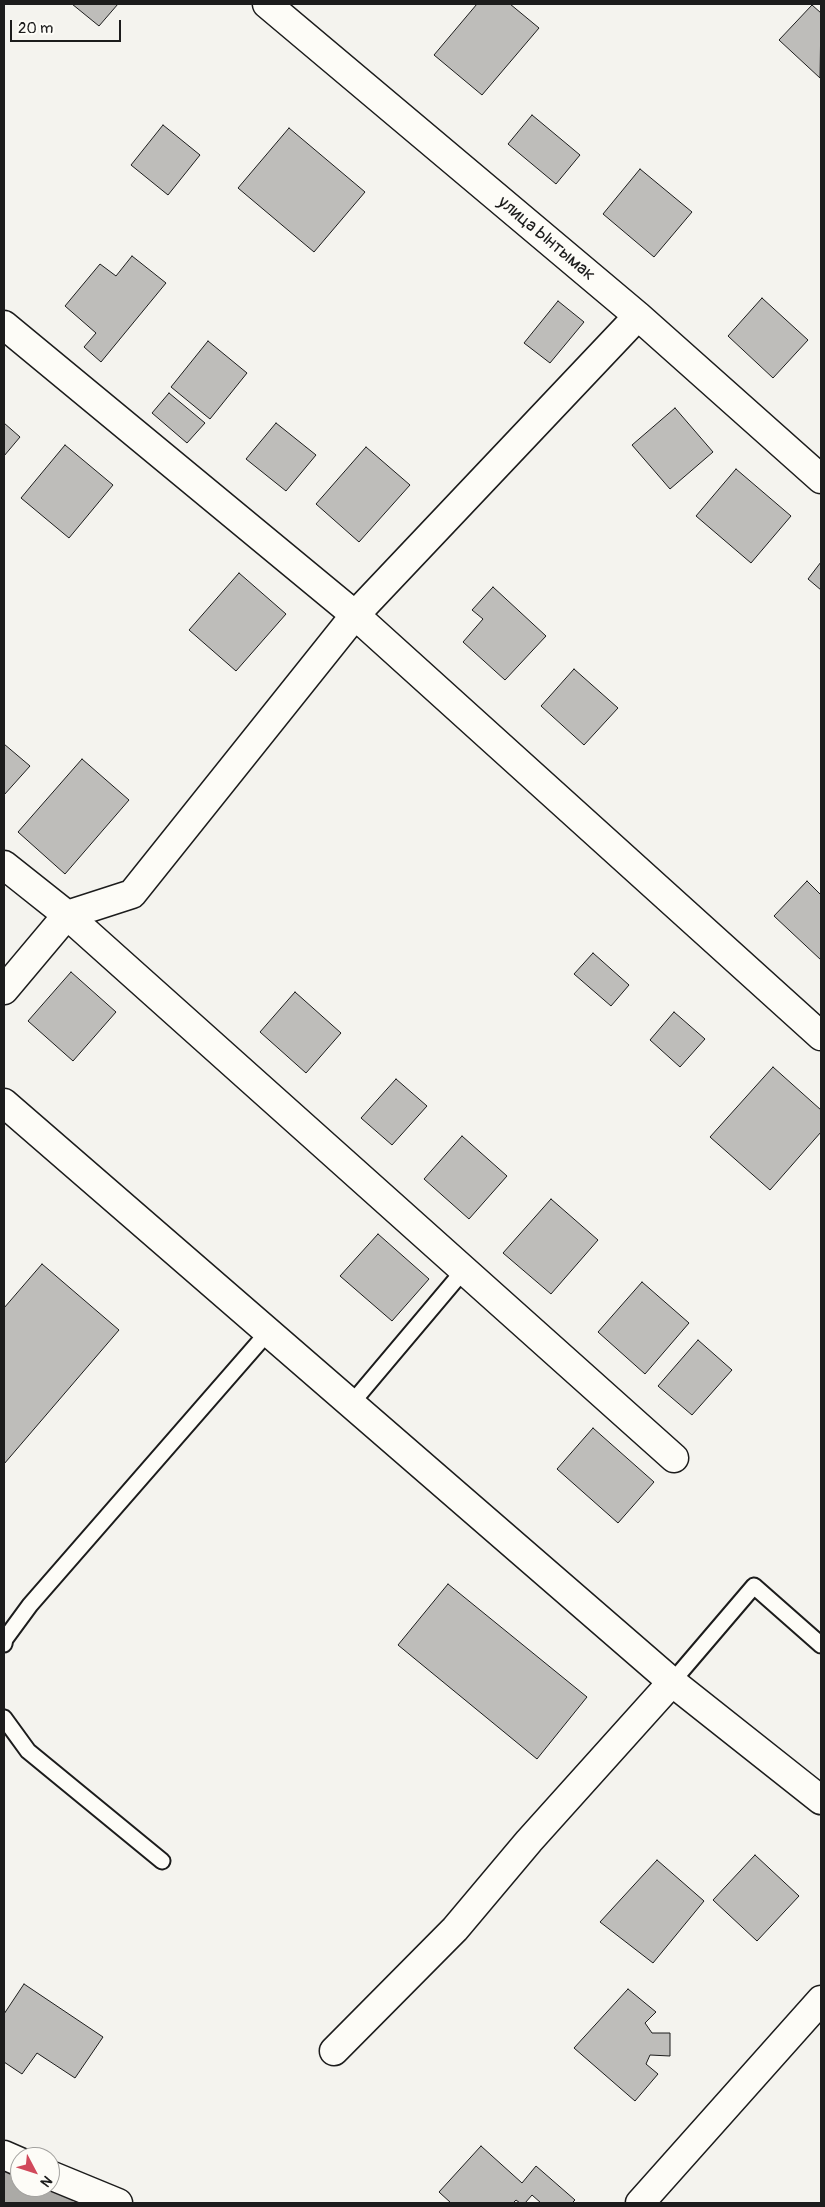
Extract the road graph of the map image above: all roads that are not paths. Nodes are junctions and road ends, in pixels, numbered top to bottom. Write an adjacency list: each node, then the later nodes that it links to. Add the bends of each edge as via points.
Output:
1 (267, 4): 2 (street, улица Ынтымак)
2 (638, 316): 4 (street, улица Ынтымак); 5 (street)
3 (4, 324): 5 (street)
4 (821, 479)
5 (355, 614): 7 (street, via 132,894); 9 (street)
6 (4, 865): 7 (street)
7 (67, 915): 8 (street); 11 (street)
8 (4, 990)
9 (821, 1036)
10 (4, 1103): 12 (street)
11 (464, 1270): 13 (lane); 14 (street)
12 (268, 1332): 13 (street); 15 (lane, via 30,1605)
13 (351, 1404): 17 (street)
14 (674, 1458)
15 (4, 1644)
16 (821, 1644): 17 (lane, via 754,1586)
17 (672, 1682): 19 (street); 22 (street, via 455,1929)
18 (4, 1718): 20 (lane, via 28,1751)
19 (821, 1800)
20 (162, 1861)
21 (821, 2000): 25 (street)
22 (334, 2051)
23 (60, 2179): 24 (street)
24 (118, 2203)
25 (640, 2203)

